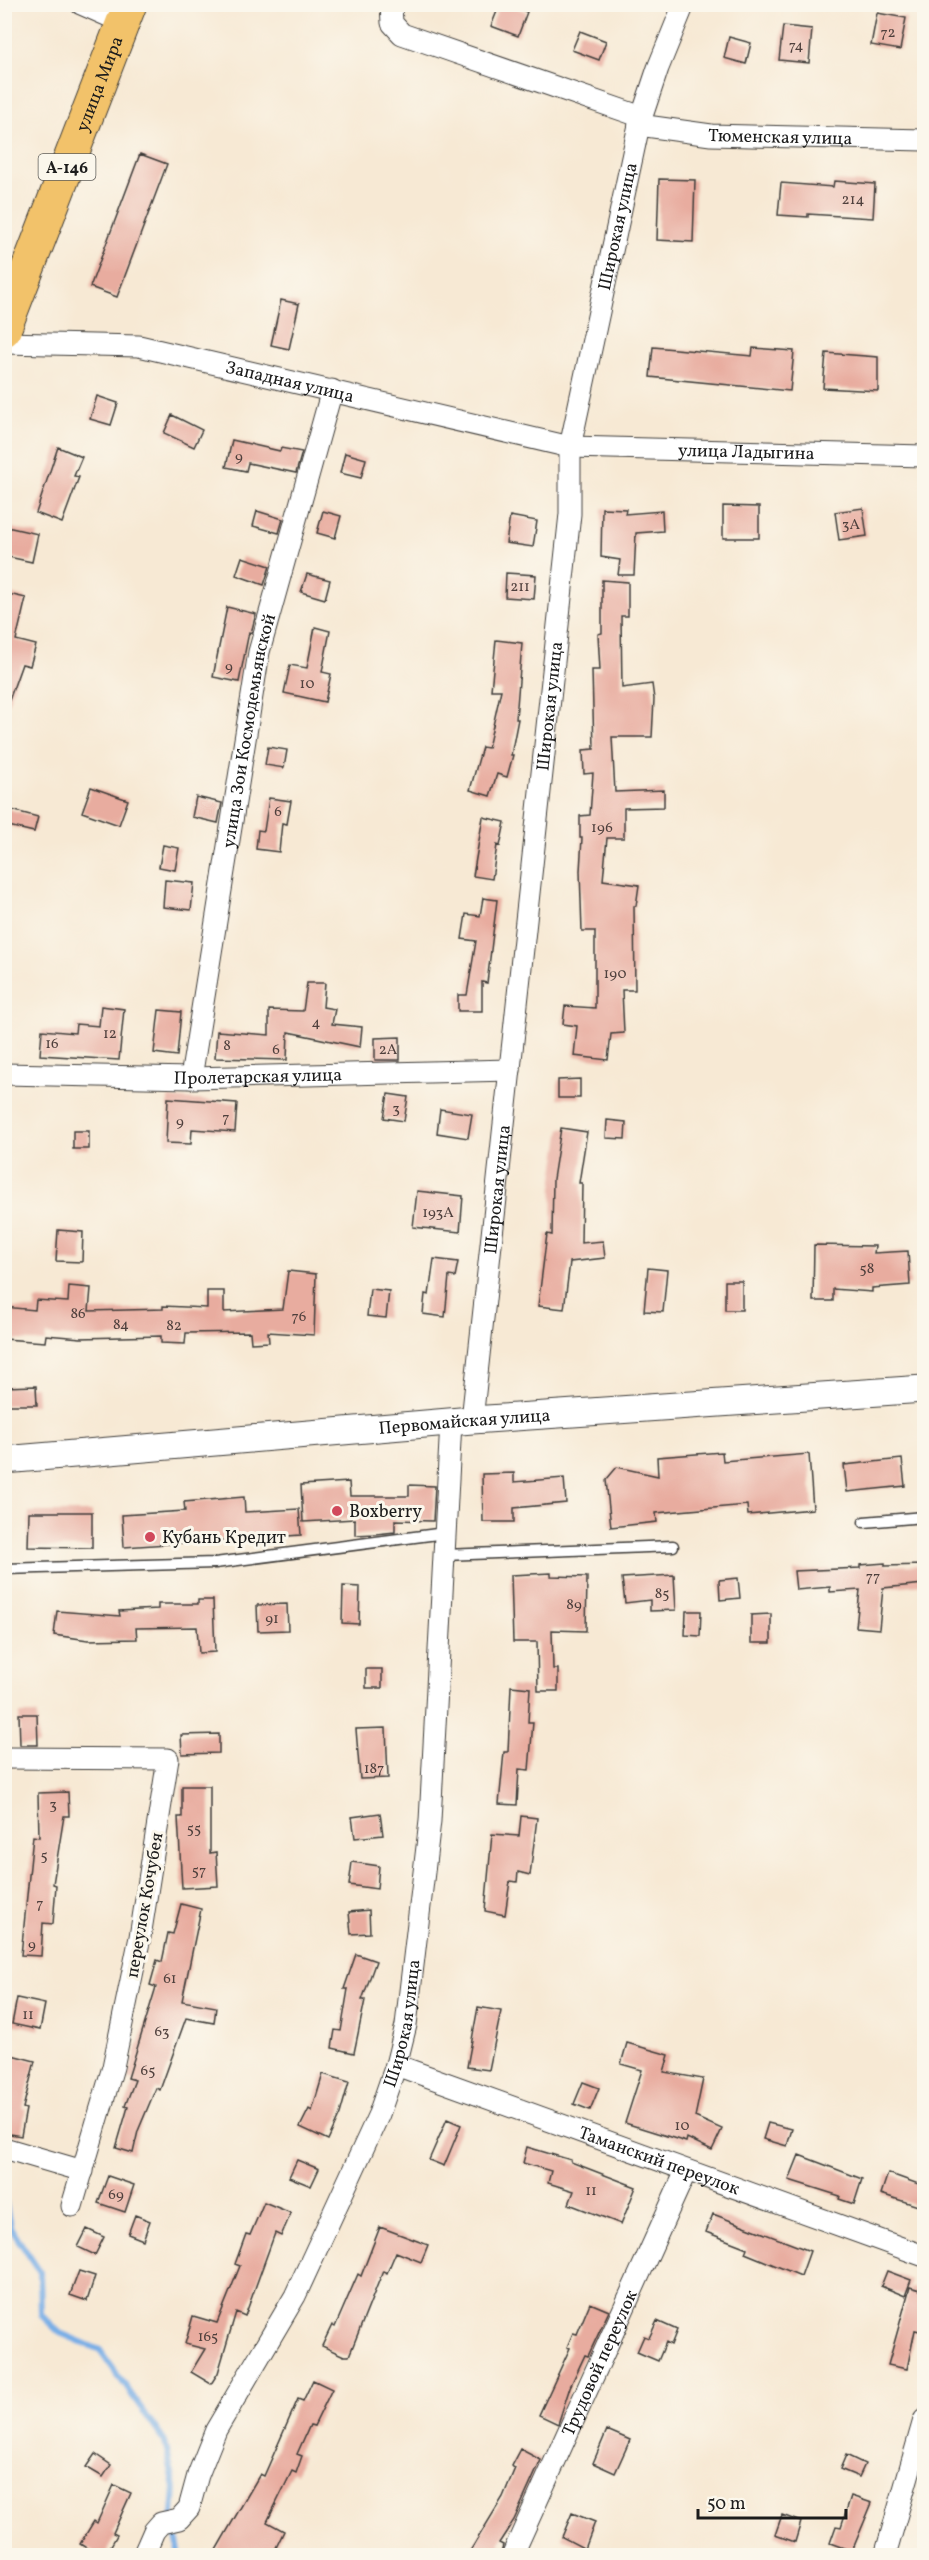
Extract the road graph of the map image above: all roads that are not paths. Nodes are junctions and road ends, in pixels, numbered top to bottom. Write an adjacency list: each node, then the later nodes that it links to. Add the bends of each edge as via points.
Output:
1 (81, 4): 4 (street)
2 (391, 4): 5 (street, Тюменская улица, via 392,23 402,34)
3 (684, 4): 5 (street, Широкая улица)
4 (126, 13): 7 (highway, улица Мира / А-146)
5 (641, 121): 6 (street, Тюменская улица, via 711,135); 10 (street, Широкая улица)
6 (924, 140)
7 (4, 330)
8 (4, 343): 9 (street, Западная улица, via 139,346)
9 (332, 390): 10 (street, Западная улица); 14 (street, улица Зои Космодемьянской, via 259,652)
10 (570, 447): 11 (street, улица Ладыгина); 12 (street, Широкая улица, via 570,514)
11 (924, 456)
12 (510, 1070): 14 (street, Пролетарская улица); 16 (street, Широкая улица)
13 (4, 1074): 14 (street, Пролетарская улица)
14 (191, 1078)
15 (924, 1389): 16 (street, Первомайская улица)
16 (462, 1421): 17 (street, Первомайская улица); 20 (street, Широкая улица)
17 (4, 1460)
18 (924, 1517): 19 (lane)
19 (864, 1522)
20 (445, 1533): 22 (street, Широкая улица); 23 (lane, via 215,1563)
21 (673, 1546): 22 (lane)
22 (444, 1556): 25 (street, Широкая улица, via 430,1821 406,2025)
23 (4, 1569)
24 (4, 1758): 27 (street, переулок Кочубея, via 168,1759 140,1937 113,2067)
25 (396, 2066): 28 (street, Таманский переулок); 32 (street, Широкая улица, via 380,2114 295,2296 216,2430 189,2508 154,2531)
26 (4, 2148): 27 (street)
27 (83, 2170): 29 (street, переулок Кочубея)
28 (686, 2171): 30 (street, Таманский переулок); 33 (street, Трудовой переулок)
29 (72, 2206)
30 (924, 2256)
31 (924, 2420): 34 (street)
32 (143, 2556)
33 (512, 2556)
34 (885, 2556)

